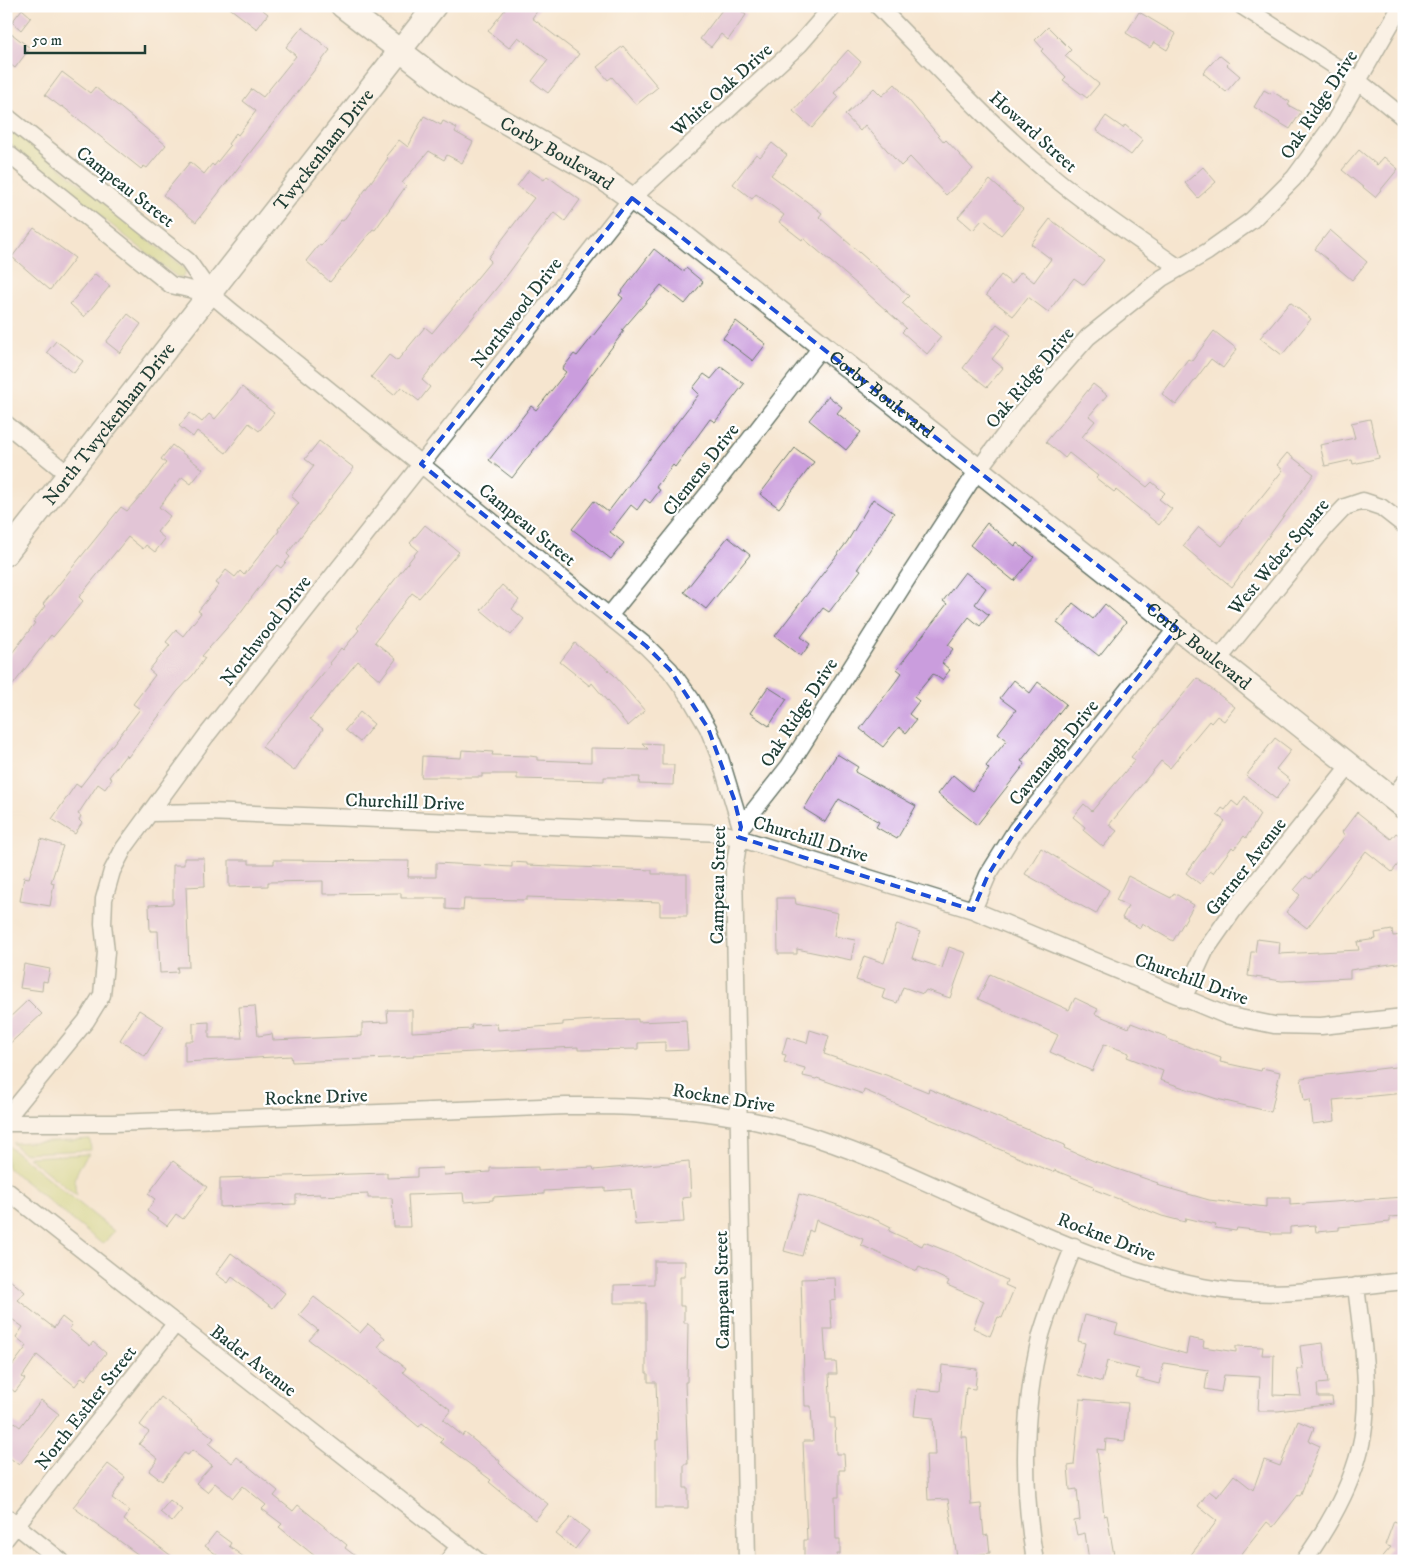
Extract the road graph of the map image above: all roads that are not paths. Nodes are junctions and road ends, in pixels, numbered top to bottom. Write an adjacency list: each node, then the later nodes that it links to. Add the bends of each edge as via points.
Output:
1 (342, 6): 7 (street, Corby Boulevard)
2 (435, 6): 7 (street, Twyckenham Drive)
3 (833, 6): 12 (street, White Oak Drive, via 800,44)
4 (878, 6): 13 (street, Howard Street, via 1018,147 1064,185)
5 (1242, 6): 8 (street)
6 (1401, 6): 8 (street, Oak Ridge Drive)
7 (400, 51): 12 (street, Corby Boulevard, via 458,96 598,174); 14 (street, Twyckenham Drive)
8 (1358, 81): 10 (street); 13 (street, Oak Ridge Drive, via 1319,145 1274,199 1252,220)
9 (6, 116): 14 (street, Campeau Street, via 188,261)
10 (1404, 118)
11 (6, 152): 14 (street, Campeau Street, via 171,285)
12 (632, 198): 15 (street, Corby Boulevard); 17 (street, Northwood Drive)
13 (1179, 268): 18 (street, Oak Ridge Drive, via 1088,337 1018,417)
14 (212, 294): 17 (street, Campeau Street); 19 (street, North Twyckenham Drive)
15 (822, 346): 18 (street, Corby Boulevard); 22 (street, Clemens Drive)
16 (6, 424): 19 (street)
17 (421, 464): 22 (street, Campeau Street); 27 (street, Northwood Drive, via 206,736)
18 (978, 470): 23 (street, Corby Boulevard); 28 (street, Oak Ridge Drive, via 789,766)
19 (69, 475): 21 (street, North Twyckenham Drive)
20 (1404, 525): 24 (street, West Weber Square, via 1381,507 1363,501 1345,507)
21 (6, 554)
22 (609, 616): 28 (street, Campeau Street, via 670,670 691,699 720,758)
23 (1177, 628): 24 (street, Corby Boulevard); 29 (street, Cavanaugh Drive, via 1016,830 992,868)
24 (1218, 660): 25 (street, Corby Boulevard)
25 (1350, 765): 26 (street, Corby Boulevard); 30 (street, Gartner Avenue, via 1233,911 1205,951)
26 (1400, 796)
27 (150, 813): 28 (street, Churchill Drive, via 207,812); 33 (street, Northwood Drive, via 124,848 104,899 106,952 102,994 86,1021)
28 (740, 832): 29 (street, Churchill Drive); 32 (street, Campeau Street, via 734,869)
29 (973, 910): 30 (street, Churchill Drive)
30 (1183, 999): 31 (street, Churchill Drive, via 1225,1015 1274,1025 1321,1026)
31 (1404, 1016)
32 (738, 1116): 34 (street, Rockne Drive, via 669,1108 574,1106 113,1123); 36 (street, Rockne Drive, via 816,1138 876,1160); 46 (street, Campeau Street)
33 (6, 1119)
34 (6, 1123)
35 (6, 1190): 39 (street, Bader Avenue)
36 (1074, 1246): 38 (street, Rockne Drive, via 1161,1278 1206,1287 1281,1292); 47 (street, via 1042,1335 1027,1415 1024,1458)
37 (1404, 1281): 38 (street, Rockne Drive)
38 (1356, 1286): 48 (street, via 1365,1365 1365,1408 1360,1448 1349,1484)
39 (176, 1323): 40 (street, North Esther Street); 42 (street, Bader Avenue)
40 (12, 1521): 41 (street, North Esther Street); 43 (street)
41 (6, 1538)
42 (460, 1546): 44 (street); 45 (street, Bader Avenue)
43 (62, 1561)
44 (448, 1561)
45 (478, 1561)
46 (747, 1561)
47 (1035, 1561)
48 (1304, 1561)

